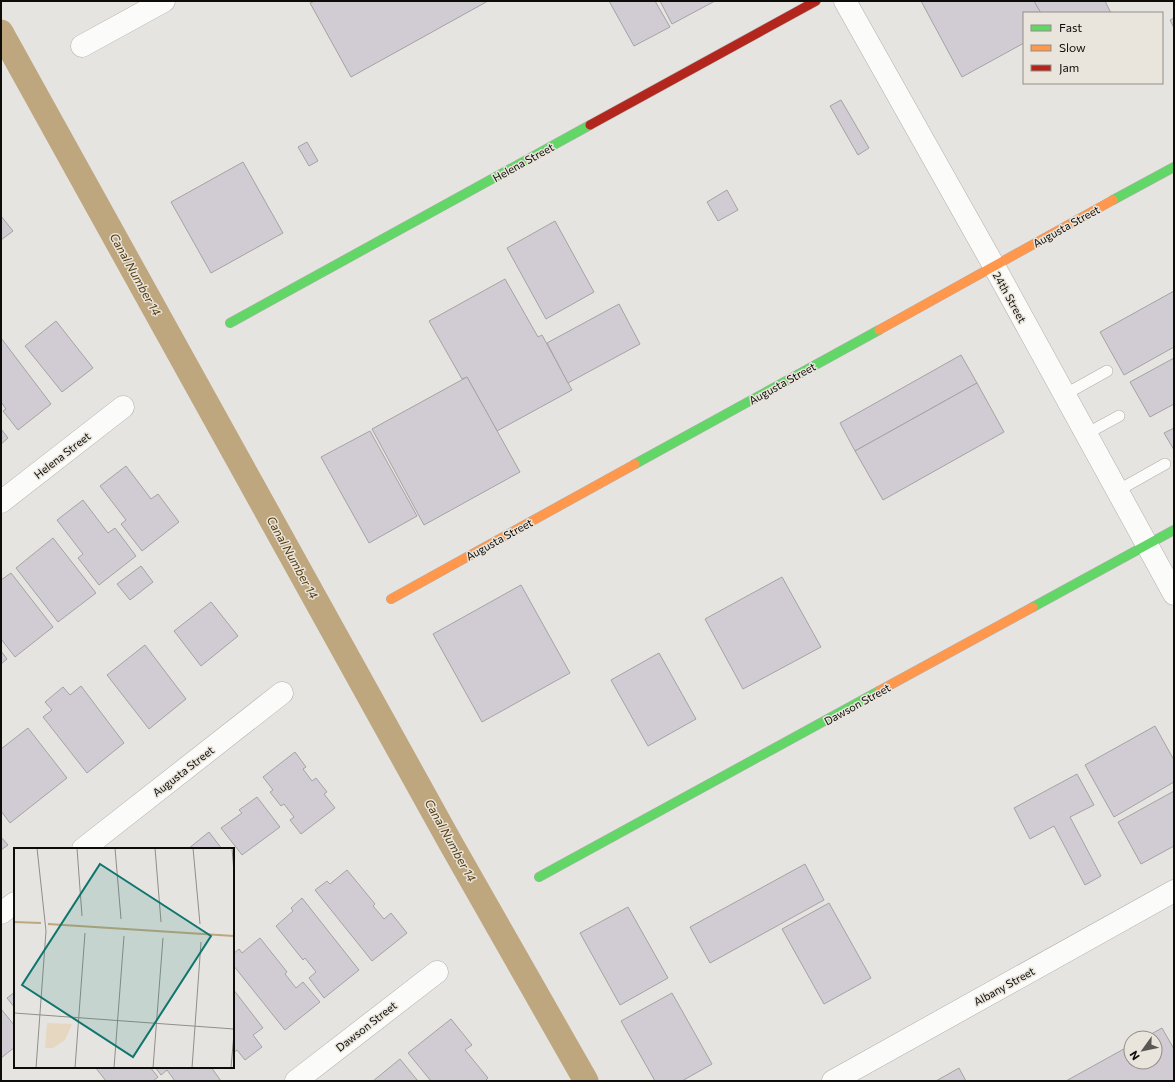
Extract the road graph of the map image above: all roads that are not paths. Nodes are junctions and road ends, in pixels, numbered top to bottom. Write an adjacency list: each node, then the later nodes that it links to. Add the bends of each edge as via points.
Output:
1 (164, 1): 4 (street)
2 (816, 1): 7 (street, Helena Street)
3 (845, 1): 6 (street, 24th Street)
4 (82, 46)
5 (1174, 166): 6 (street, Augusta Street)
6 (994, 266): 9 (street, 24th Street); 19 (street, Augusta Street)
7 (230, 322)
8 (1107, 371): 9 (lane)
9 (1064, 395): 12 (street, 24th Street)
10 (123, 407): 15 (street, Helena Street)
11 (1119, 416): 12 (lane)
12 (1086, 434): 14 (street, 24th Street)
13 (1165, 464): 14 (lane)
14 (1117, 491): 17 (street, 24th Street)
15 (1, 502)
16 (1174, 530): 17 (street, Dawson Street)
17 (1147, 545): 18 (street, 24th Street); 22 (street, Dawson Street)
18 (1174, 594)
19 (391, 599)
20 (282, 693): 21 (street, Augusta Street)
21 (84, 848)
22 (539, 877)
23 (1174, 891): 28 (street, Albany Street)
24 (14, 903): 25 (street)
25 (1, 914)
26 (437, 972): 27 (street, Dawson Street)
27 (296, 1081)
28 (833, 1081)

